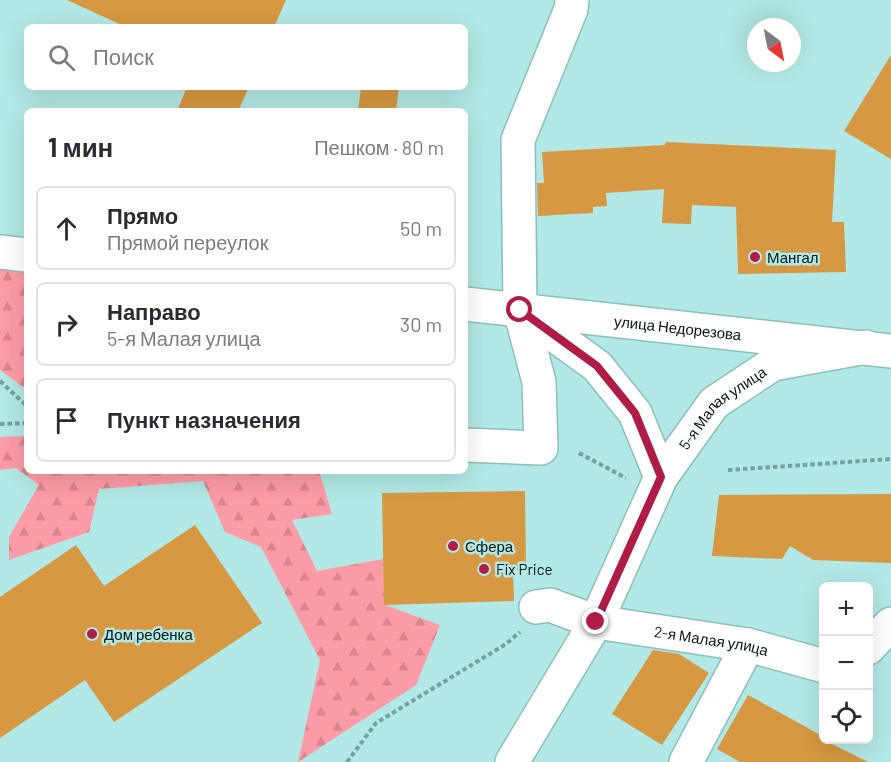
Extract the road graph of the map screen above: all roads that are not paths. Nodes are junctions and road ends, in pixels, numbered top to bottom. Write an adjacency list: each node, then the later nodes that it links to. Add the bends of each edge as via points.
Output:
1 (572, 0): 5 (street, via 518,140)
2 (0, 252): 3 (street)
3 (24, 255)
4 (468, 304): 5 (street, улица Недорезова)
5 (520, 310): 6 (street, улица Недорезова); 7 (street, via 539,382 541,448); 8 (street, via 597,366 635,413)
6 (878, 349): 8 (street, 5-я Малая улица, via 773,364 714,403)
7 (468, 445)
8 (645, 478): 10 (street, 5-я Малая улица)
9 (543, 606): 10 (street, 2-я Малая улица)
10 (596, 622): 13 (street, 2-я Малая улица); 15 (street, 5-я Малая улица)
11 (891, 624): 12 (street)
12 (873, 643)
13 (748, 645): 14 (street, 2-я Малая улица); 16 (street)
14 (819, 665)
15 (512, 762)
16 (686, 762)

